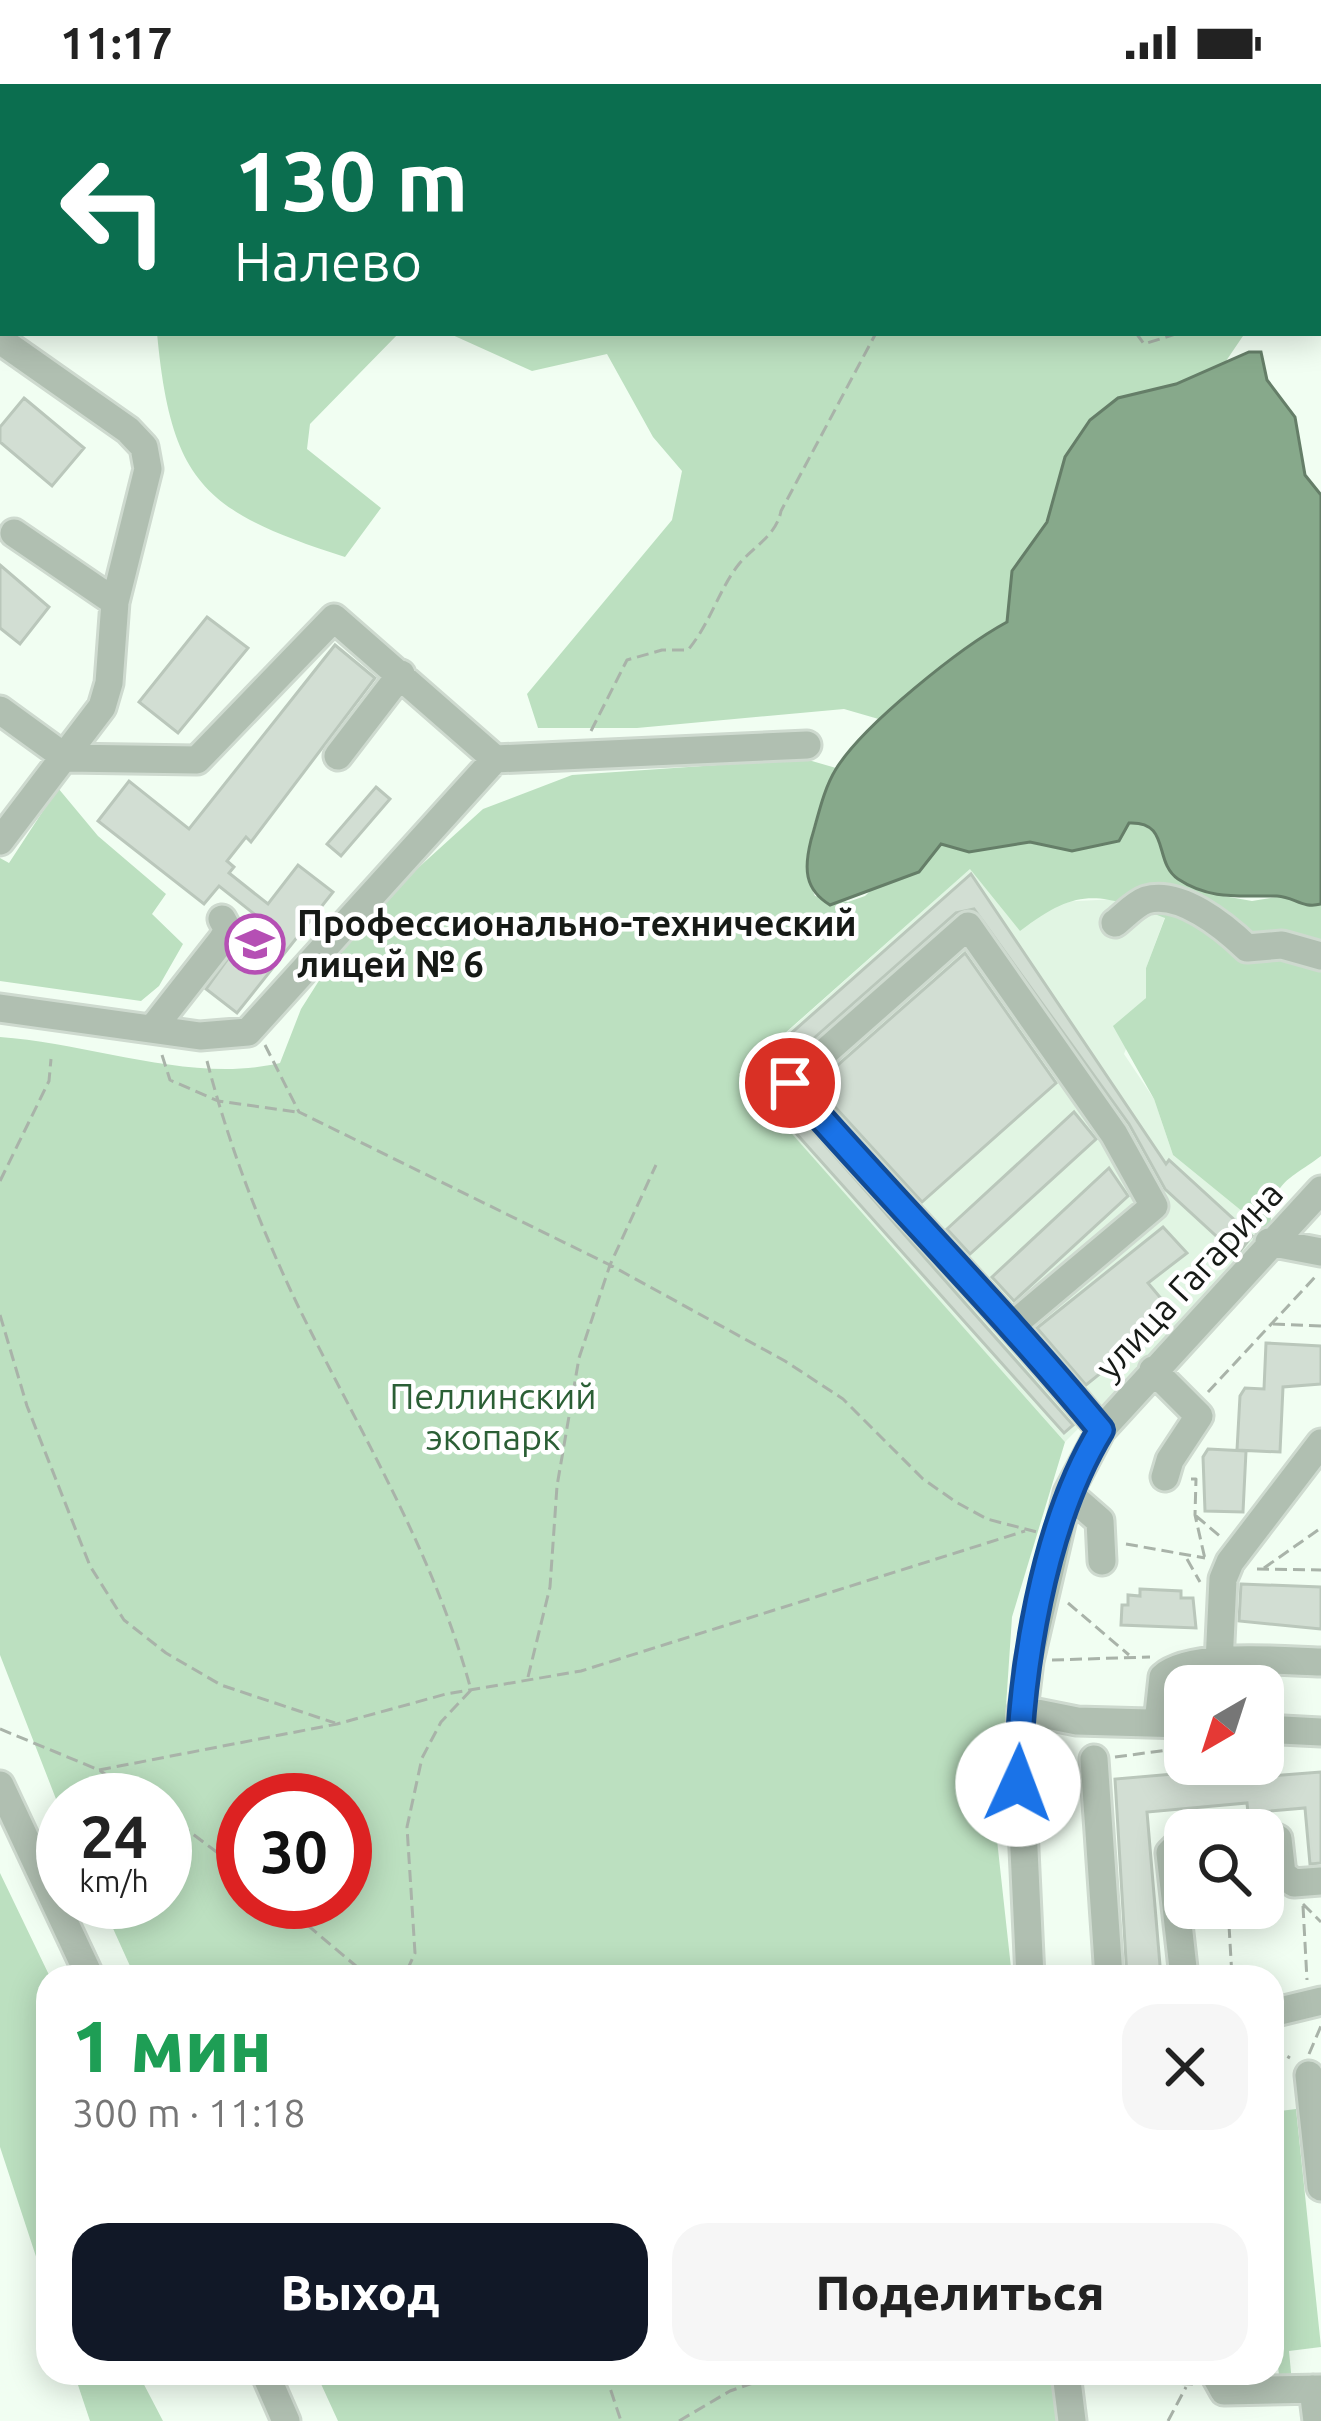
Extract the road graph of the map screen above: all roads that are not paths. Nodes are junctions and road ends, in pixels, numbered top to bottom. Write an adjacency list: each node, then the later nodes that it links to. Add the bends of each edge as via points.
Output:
1 (0, 340): 3 (street, via 144,447 144,496)
2 (14, 533): 3 (street)
3 (115, 602): 8 (street, via 106,695)
4 (401, 674): 7 (street); 8 (street, via 334,618 197,760); 9 (street)
5 (0, 710): 8 (street)
6 (807, 745): 9 (street)
7 (338, 756)
8 (66, 758): 10 (street)
9 (495, 759): 15 (street, via 248,1032 200,1036)
10 (0, 841)
11 (222, 919): 15 (street, via 222,940)
12 (1115, 923): 13 (street, via 1143,901 1165,899 1207,915 1247,947 1282,945)
13 (1321, 956)
14 (0, 1008): 15 (street)
15 (153, 1028)
16 (1321, 1190): 17 (street, улица Гагарина)
17 (1269, 1243): 18 (street); 20 (street, улица Гагарина)
18 (1321, 1252)
19 (1014, 1324): 19 (street, via 790,1083 968,926 1114,1134 1154,1207); 21 (street)
20 (1153, 1370): 21 (street, улица Гагарина); 23 (street, via 1194,1406 1198,1425)
21 (1101, 1430): 24 (street, улица Гагарина)
22 (1321, 1443): 27 (street, via 1232,1560)
23 (1165, 1478)
24 (1068, 1493): 25 (street, via 1093,1512); 29 (street, улица Гагарина)
25 (1102, 1550)
26 (1321, 1662): 27 (street)
27 (1219, 1663): 28 (street)
28 (1201, 1665)
29 (1022, 1710): 30 (street); 39 (street, улица Гагарина, via 1018,1784 1032,1882)
30 (1164, 1723)
31 (1284, 1730): 32 (street)
32 (1321, 1732)
33 (1094, 1760): 40 (street)
34 (0, 1785): 38 (street)
35 (1284, 1876): 36 (street)
36 (1321, 1881)
37 (1177, 1929): 41 (street)
38 (84, 1965)
39 (1030, 1965)
40 (1108, 1965)
41 (1182, 1965)
42 (1317, 2010): 43 (street)
43 (1284, 2012)
44 (1311, 2078): 45 (street)
45 (1321, 2187)
46 (270, 2385): 50 (street)
47 (1067, 2385): 51 (street)
48 (1214, 2385): 49 (street)
49 (1317, 2389): 52 (street)
50 (286, 2421)
51 (1072, 2421)
52 (1317, 2421)

